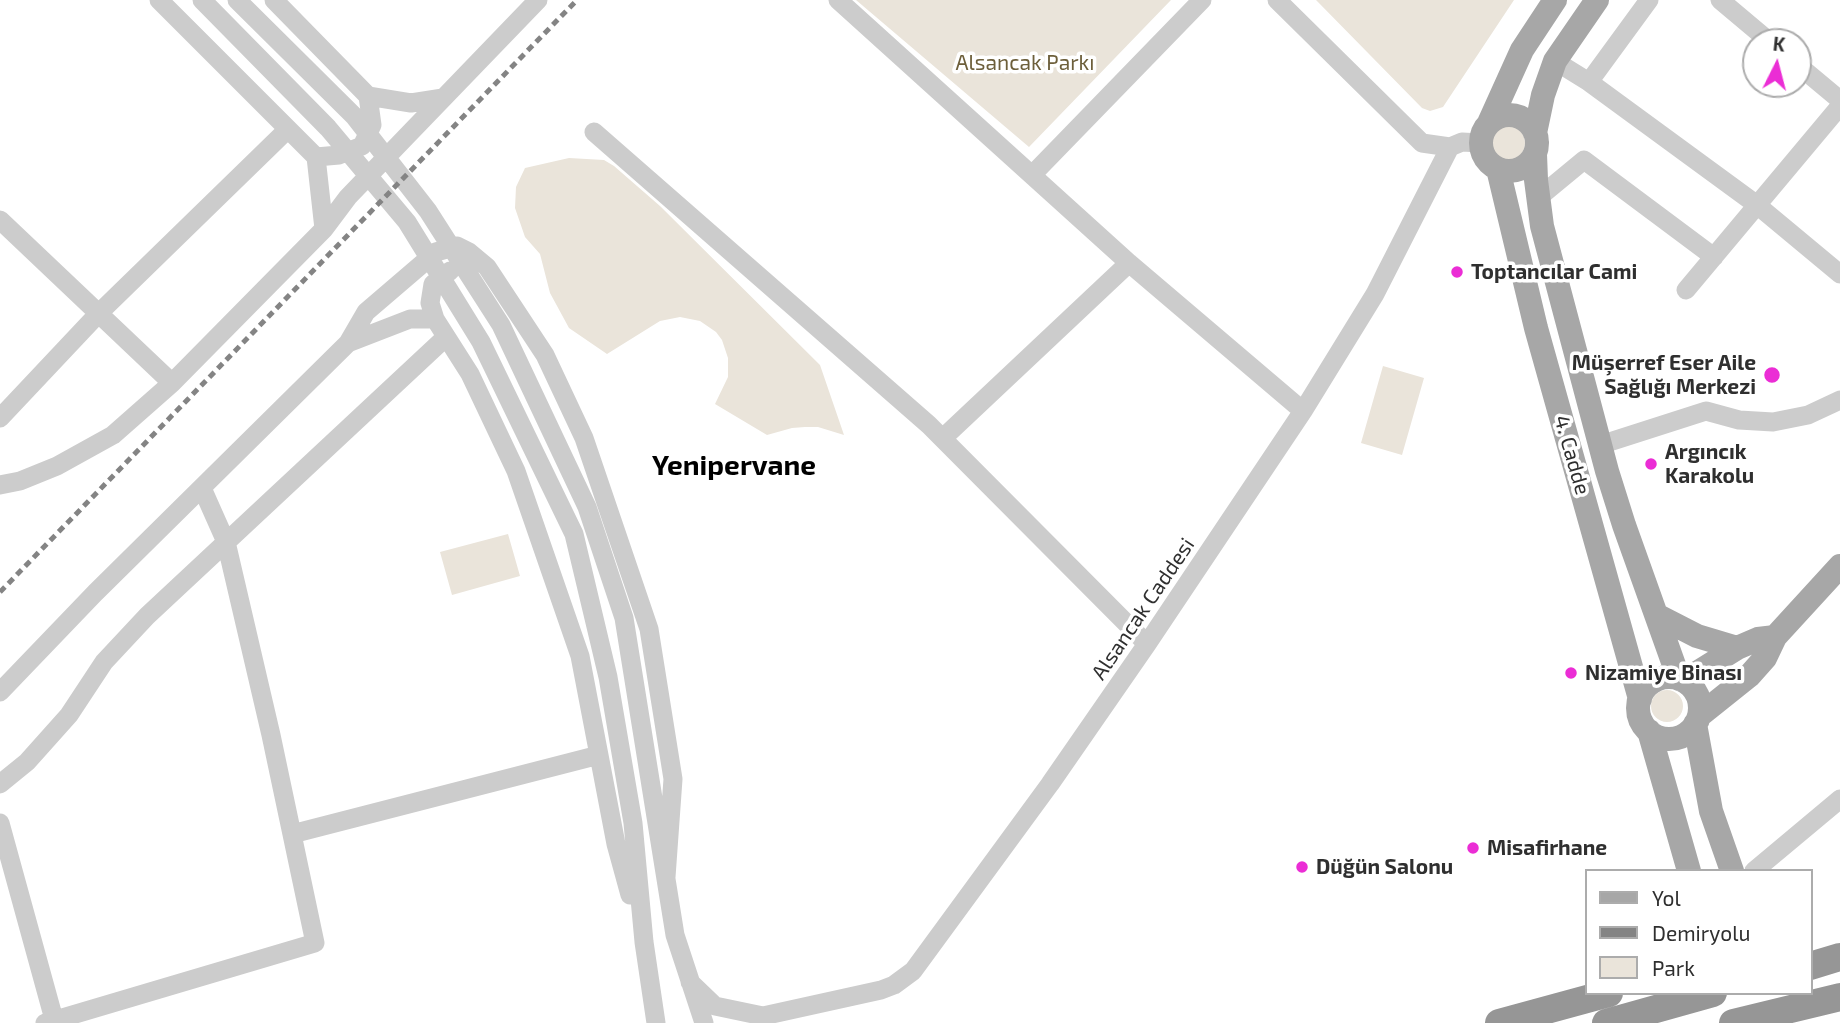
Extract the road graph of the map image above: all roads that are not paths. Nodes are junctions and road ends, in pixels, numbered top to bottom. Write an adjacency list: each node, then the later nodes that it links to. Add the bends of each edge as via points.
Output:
1 (159, 0): 21 (street)
2 (202, 0): 70 (street, via 328,128 407,222 481,342 574,534 608,677 633,823)
3 (237, 0): 69 (street, via 354,116 428,211 501,325 587,507 624,618)
4 (274, 0): 17 (street)
5 (538, 0): 18 (street)
6 (838, 0): 28 (street)
7 (1202, 0): 28 (street)
8 (1278, 0): 25 (street, via 1422,143)
9 (1555, 0): 23 (main road, via 1522,50)
10 (1597, 0): 14 (main road, 4. Cadde)
11 (1649, 0): 16 (street)
12 (1720, 0): 13 (street)
13 (1753, 28)
14 (1555, 61): 16 (street); 24 (main road, 4. Cadde, via 1543,95)
15 (1812, 77): 19 (street)
16 (1590, 82): 30 (street)
17 (368, 96): 18 (street, via 411,103); 26 (street, via 372,125 362,146)
18 (443, 98): 32 (street, via 348,197)
19 (1840, 100)
20 (1840, 106): 30 (street)
21 (288, 129): 26 (street); 38 (street)
22 (594, 132): 46 (street)
23 (1484, 133): 24 (main road, via 1498,117 1520,117 1529,123); 25 (street); 27 (main road, via 1482,154)
24 (1535, 143): 27 (main road, via 1529,163 1509,172); 29 (main road, 4. Cadde)
25 (1450, 147): 44 (street, Alsancak Caddesi, via 1375,293)
26 (316, 157): 32 (street)
27 (1498, 169): 58 (main road, 4. Cadde, via 1536,328)
28 (1033, 174): 34 (street)
29 (1538, 198): 33 (street, via 1584,160); 47 (main road, 4. Cadde)
30 (1757, 205): 33 (street); 36 (street)
31 (0, 220): 38 (street)
32 (324, 229): 42 (street)
33 (1714, 257): 37 (street)
34 (1129, 263): 44 (street); 46 (street)
35 (487, 267): 39 (street, via 468,264 454,268 433,284 430,303); 41 (street, via 457,246 436,251 366,312); 69 (street, via 545,355 584,438 649,629 673,779)
36 (1840, 274)
37 (1686, 290)
38 (98, 314): 42 (street); 45 (street)
39 (435, 318): 40 (street); 41 (street, via 410,319)
40 (446, 337): 50 (street); 61 (street, via 470,374 516,471 580,656)
41 (348, 343): 49 (street)
42 (172, 383): 48 (street, via 113,435 57,466)
43 (1840, 400): 47 (street, via 1808,415 1773,422 1739,420 1706,411)
44 (1303, 411): 54 (street, Alsancak Caddesi)
45 (0, 418)
46 (943, 438): 54 (street)
47 (1600, 445): 52 (main road, 4. Cadde)
48 (0, 485)
49 (202, 488): 50 (street); 57 (street)
50 (226, 542): 62 (street, via 125,638 69,715 27,762); 65 (street)
51 (1840, 566): 53 (main road)
52 (1658, 616): 55 (main road, via 1697,636); 56 (main road, 4. Cadde)
53 (1775, 637): 55 (main road); 59 (main road, via 1765,659)
54 (1147, 644): 79 (street, Alsancak Caddesi, via 914,971 881,990)
55 (1737, 648): 56 (main road)
56 (1682, 680): 58 (main road, via 1655,680); 59 (main road, via 1696,692)
57 (0, 692)
58 (1640, 699): 60 (main road, via 1639,714)
59 (1697, 720): 60 (main road, via 1689,731 1673,738); 67 (main road, via 1711,811)
60 (1649, 731): 66 (main road)
61 (599, 755): 65 (street); 70 (street, via 616,844)
62 (0, 784)
63 (1840, 799): 68 (street)
64 (0, 823): 80 (street)
65 (292, 834): 80 (street, via 316,943)
66 (1688, 869)
67 (1731, 869)
68 (1756, 869)
69 (666, 877): 75 (street, via 675,935)
70 (643, 942): 81 (street)
71 (1840, 946): 72 (highway)
72 (1812, 953)
73 (1840, 957): 74 (highway)
74 (1812, 965)
75 (690, 982): 79 (street, Alsancak Caddesi, via 715,1006); 82 (street)
76 (1602, 995): 83 (highway)
77 (1706, 995): 84 (highway)
78 (1840, 997): 85 (highway)
79 (759, 1019)
80 (51, 1022)
81 (656, 1023)
82 (704, 1023)
83 (1499, 1023)
84 (1606, 1023)
85 (1733, 1023)

